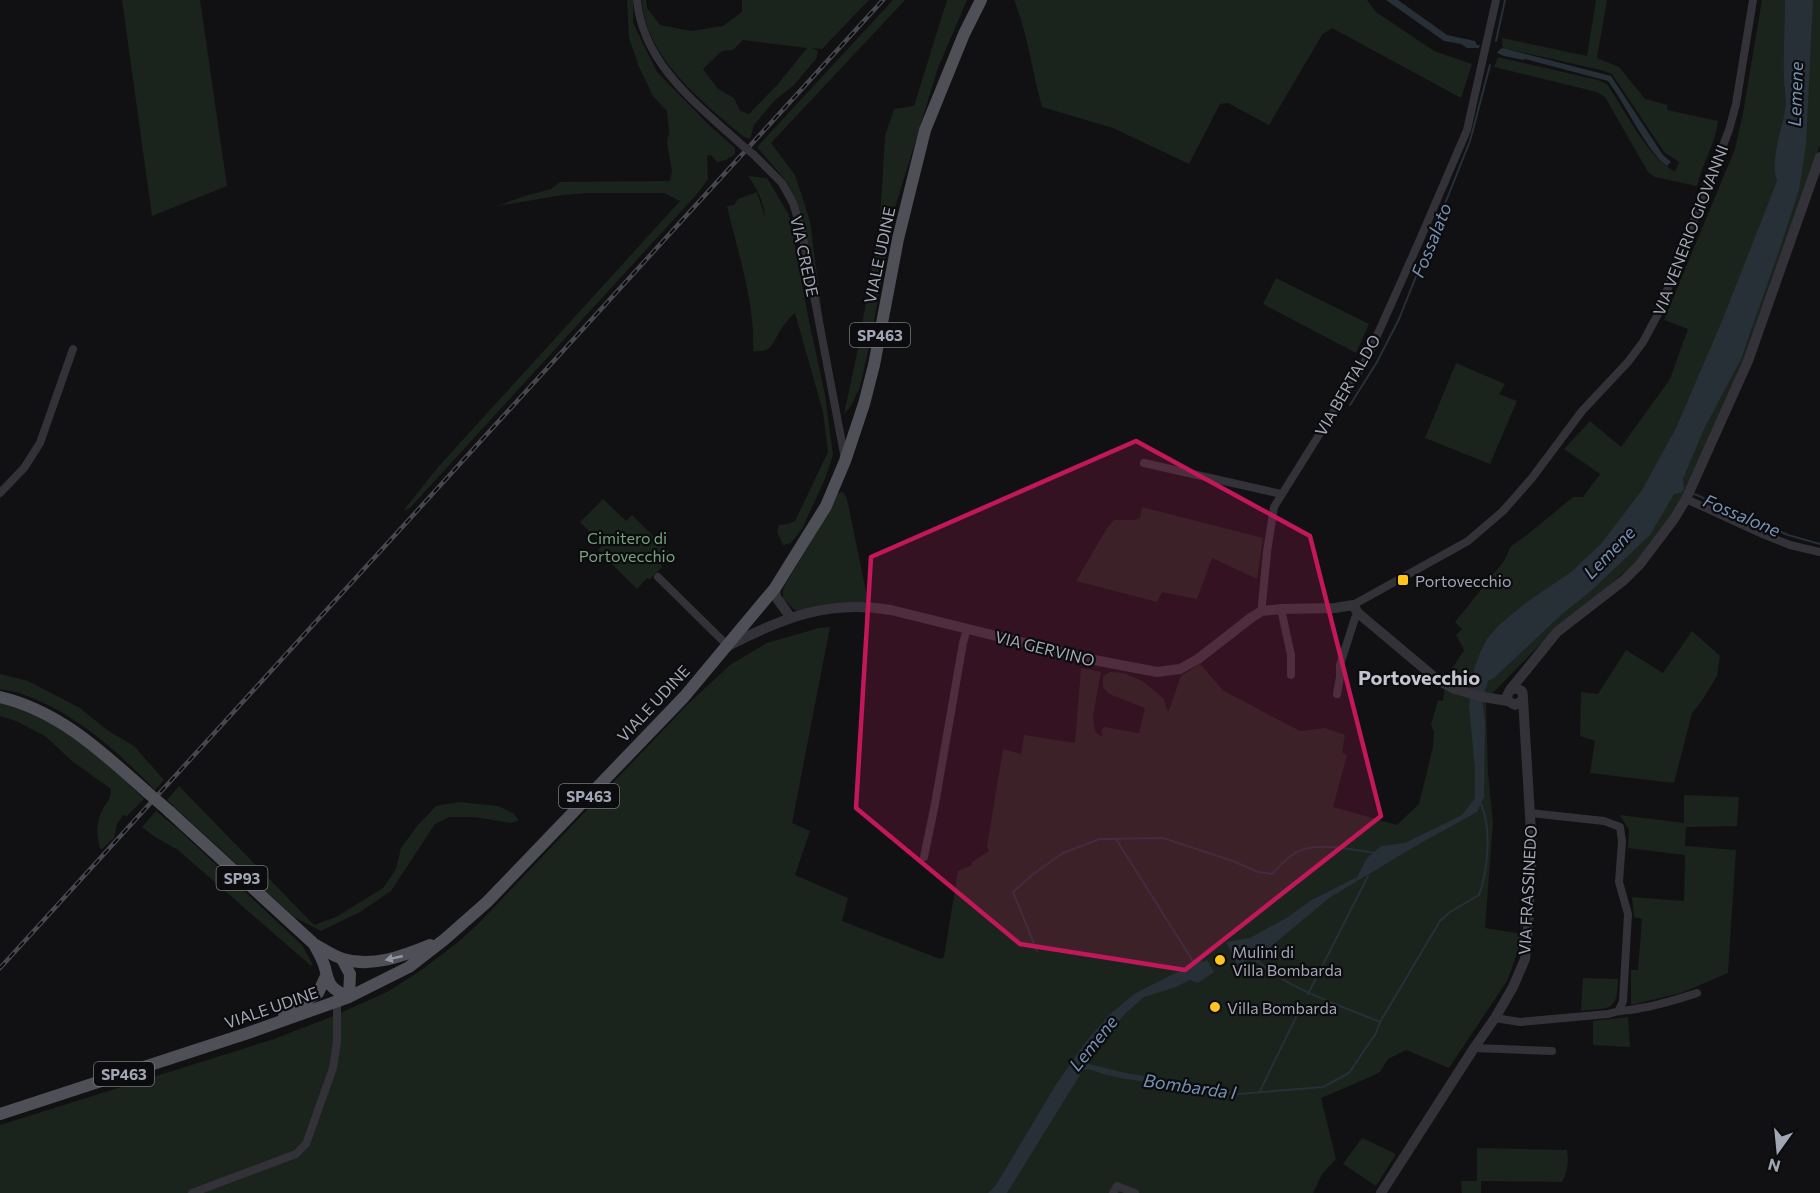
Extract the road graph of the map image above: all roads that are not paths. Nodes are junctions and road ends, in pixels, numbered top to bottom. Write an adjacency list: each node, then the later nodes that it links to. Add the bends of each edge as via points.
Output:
1 (637, 0): 7 (street, VIA CREDE, bridge, via 646,39 658,59 683,91 782,183 793,203)
2 (981, 0): 7 (main road, VIALE UDINE / SP463, via 925,130 898,238 869,385)
3 (1496, 0): 11 (street, VIA BERTALDO, via 1467,130 1418,244 1367,358)
4 (1753, 0): 17 (street, VIA VENERIO GIOVANNI, via 1729,130 1658,315 1643,342 1503,511 1468,541)
5 (1820, 158): 10 (street, via 1748,360)
6 (73, 350): 9 (street, via 40,443 24,468)
7 (846, 460): 14 (main road, VIALE UDINE / SP463, via 826,506)
8 (1144, 463): 11 (street)
9 (0, 493)
10 (1688, 493): 12 (street, via 1765,535); 21 (street, via 1640,564 1557,632)
11 (1281, 494): 15 (street, VIA BERTALDO, via 1274,507)
12 (1820, 552)
13 (658, 577): 20 (street)
14 (775, 588): 18 (street); 20 (main road, VIALE UDINE / SP463)
15 (1262, 608): 16 (street, VIA GERVINO); 19 (street, VIA GERVINO, via 1198,659 1180,669 1157,672)
16 (1281, 609): 17 (street, VIA GERVINO); 22 (street)
17 (1355, 609): 23 (street, via 1340,665); 26 (street, via 1439,681 1469,693)
18 (790, 618): 19 (street, VIA GERVINO, via 836,608 872,607); 20 (street, VIA GERVINO)
19 (967, 629): 29 (street)
20 (728, 646): 30 (main road, VIALE UDINE / SP463, via 488,902)
21 (1525, 673): 24 (street, VIA FRASSINEDO); 26 (street)
22 (1291, 675)
23 (1337, 694)
24 (1523, 696): 26 (street, via 1518,704); 27 (street, VIA FRASSINEDO)
25 (0, 697): 31 (main road, SP93, bridge, via 64,723 170,812)
26 (1510, 697): 27 (street)
27 (1524, 718): 28 (street, VIA FRASSINEDO)
28 (1530, 813): 36 (street, via 1604,821 1620,827 1623,841 1619,882 1628,914 1623,1000); 37 (street, VIA FRASSINEDO, via 1527,949 1521,970)
29 (924, 857)
30 (445, 939): 32 (main road, SP93, one-way to 32, via 378,961); 35 (main road, VIALE UDINE / SP463, via 409,967)
31 (314, 944): 32 (main road, SP93); 33 (main road, SP93)
32 (342, 959): 35 (main road, via 350,974)
33 (326, 976): 35 (main road, SP93); 38 (main road, via 318,993)
34 (1697, 993): 36 (street, via 1665,1004)
35 (343, 999): 38 (main road, VIALE UDINE / SP463); 42 (street, via 333,1068 306,1144 296,1154)
36 (1619, 1010): 37 (street, via 1520,1022)
37 (1495, 1018): 39 (street, VIA FRASSINEDO)
38 (248, 1033): 41 (main road, VIALE UDINE / SP463)
39 (1474, 1048): 40 (street); 45 (street, VIA FRASSINEDO)
40 (1552, 1051)
41 (0, 1114)
42 (192, 1193)
43 (1113, 1193): 44 (street, via 1117,1186)
44 (1135, 1193)
45 (1381, 1193)

